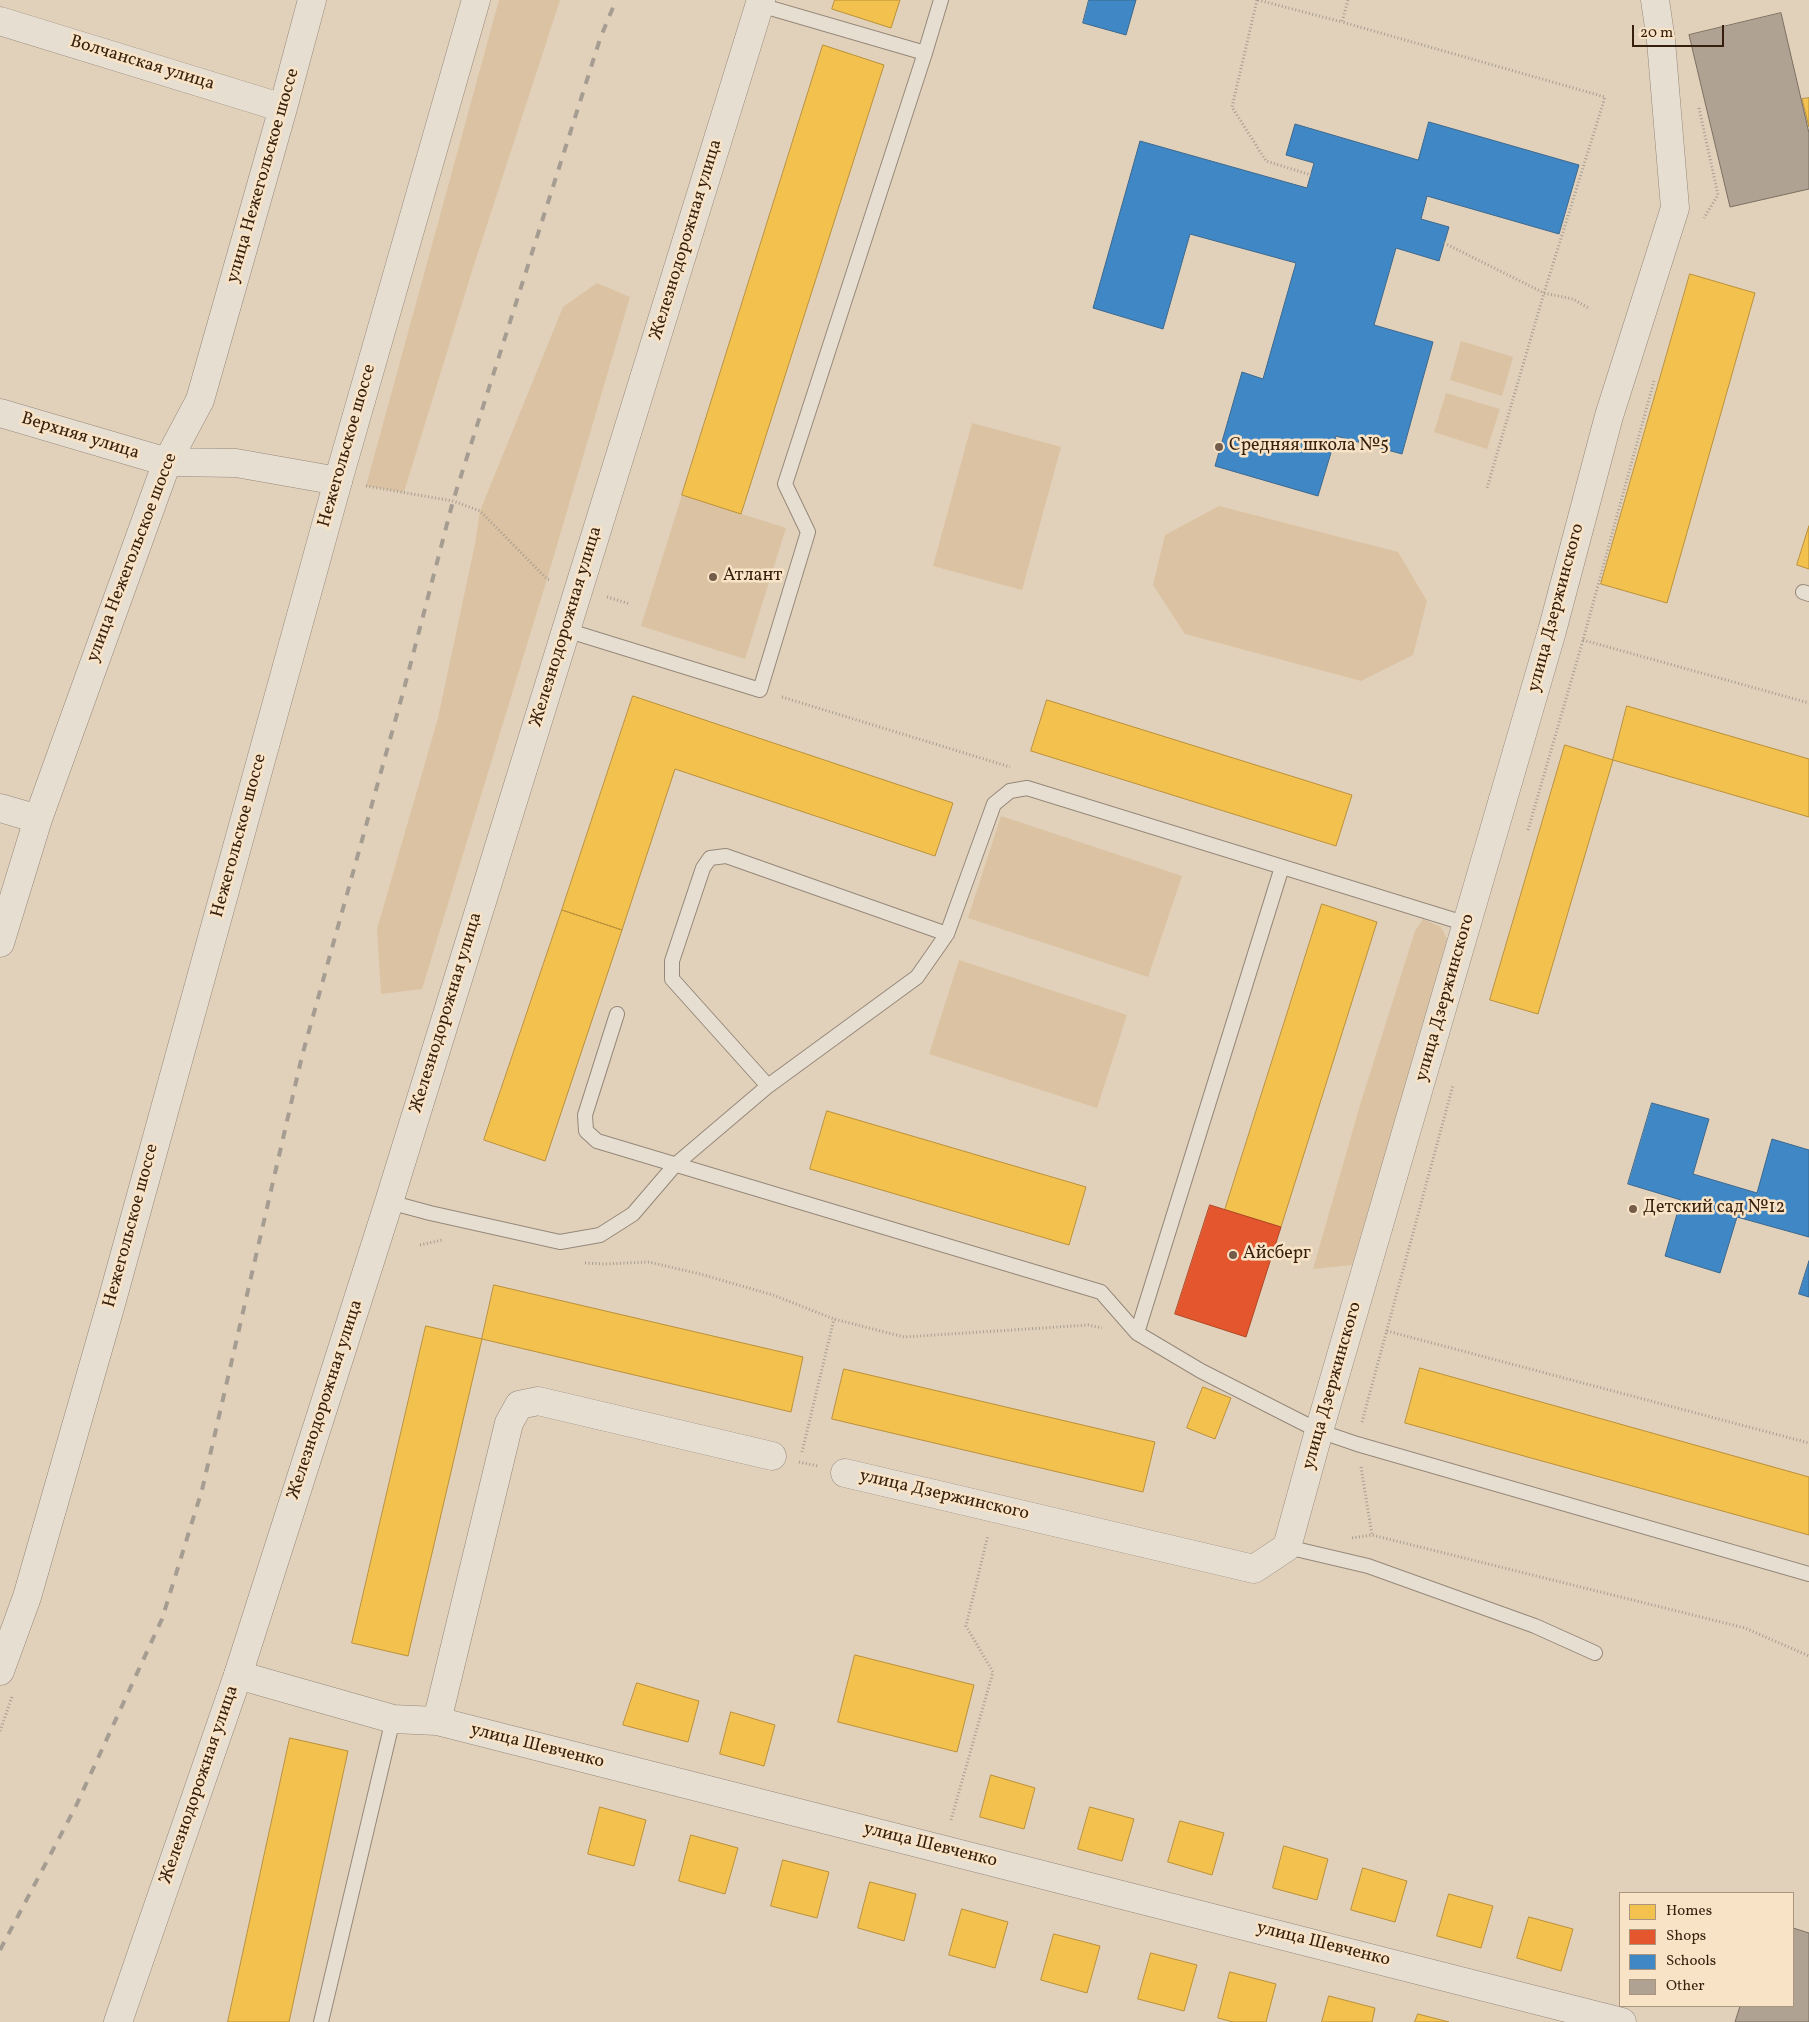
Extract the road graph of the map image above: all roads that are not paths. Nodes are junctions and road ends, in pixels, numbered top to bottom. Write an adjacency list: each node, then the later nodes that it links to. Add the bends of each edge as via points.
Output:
1 (312, 0): 8 (street, улица Нежегольское шоссе)
2 (476, 0): 11 (street, Нежегольское шоссе)
3 (941, 0): 7 (lane)
4 (1654, 0): 16 (street, улица Дзержинского, via 1661,41 1675,208 1609,416 1552,631)
5 (761, 2): 7 (lane); 12 (street, Железнодорожная улица)
6 (0, 21): 8 (street, Волчанская улица)
7 (925, 53): 12 (lane, via 785,484 808,532 760,690)
8 (284, 108): 10 (street, улица Нежегольское шоссе, via 200,400)
9 (0, 413): 10 (street, Верхняя улица)
10 (167, 462): 11 (street, Верхняя улица, via 236,463); 14 (street, улица Нежегольское шоссе)
11 (338, 480): 30 (street, Нежегольское шоссе, via 108,1313 27,1597)
12 (566, 630): 22 (street, Железнодорожная улица)
13 (0, 808): 14 (street)
14 (38, 819): 18 (street, улица Нежегольское шоссе)
15 (1282, 867): 16 (lane); 17 (lane, via 1027,788 1010,791 994,804); 23 (lane)
16 (1466, 924): 24 (street, улица Дзержинского)
17 (947, 934): 20 (lane, via 917,977); 20 (lane, via 726,856 710,858 672,961 672,978)
18 (0, 943)
19 (617, 1014): 21 (lane, via 585,1115 586,1131 597,1141)
20 (768, 1086): 21 (lane)
21 (675, 1165): 22 (lane, via 633,1214 600,1235 560,1242); 23 (lane, via 1101,1292)
22 (389, 1202): 31 (street, Железнодорожная улица)
23 (1137, 1333): 24 (lane, via 1201,1371)
24 (1319, 1431): 27 (street, улица Дзержинского); 28 (lane)
25 (772, 1456): 33 (street, via 538,1401 518,1405 509,1423)
26 (846, 1473): 27 (street, улица Дзержинского, via 1254,1569)
27 (1287, 1547): 29 (lane, via 1368,1566 1535,1626)
28 (1809, 1574)
29 (1595, 1653)
30 (0, 1671)
31 (238, 1675): 32 (street, улица Шевченко); 34 (street, Железнодорожная улица)
32 (393, 1719): 33 (street, улица Шевченко); 35 (lane)
33 (437, 1721): 36 (street, улица Шевченко)
34 (118, 2022)
35 (321, 2022)
36 (1622, 2022)

